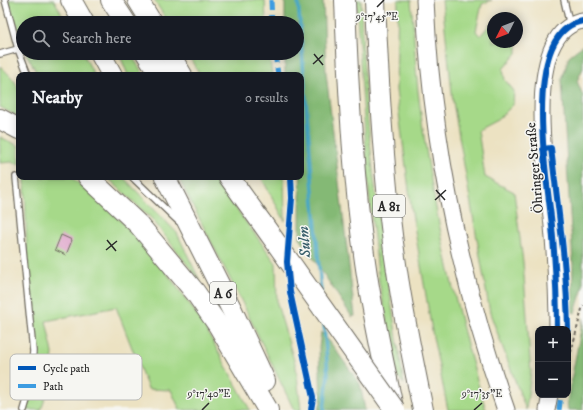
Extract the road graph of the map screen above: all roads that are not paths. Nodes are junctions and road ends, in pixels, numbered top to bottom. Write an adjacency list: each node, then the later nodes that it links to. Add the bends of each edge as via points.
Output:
1 (5, 0): 13 (lane)
2 (71, 0): 9 (highway)
3 (111, 0): 10 (highway)
4 (138, 0): 11 (highway)
5 (345, 0): 39 (highway, via 351,118 361,223 375,323)
6 (375, 0): 40 (highway, A 81, via 390,220 404,316)
7 (425, 0): 41 (main road, via 433,94 444,173 486,353)
8 (564, 0): 12 (lane)
9 (80, 16)
10 (121, 16)
11 (148, 16)
12 (577, 24): 32 (street, Öhringer Straße, via 557,40 545,69 542,92 541,124 553,241)
13 (16, 41)
14 (16, 50): 15 (lane)
15 (0, 54)
16 (22, 60): 20 (lane)
17 (104, 60): 21 (highway)
18 (150, 60): 22 (highway)
19 (173, 60): 23 (highway)
20 (27, 72)
21 (110, 72)
22 (158, 72)
23 (180, 72)
24 (0, 120): 25 (highway)
25 (16, 128)
26 (16, 180): 33 (lane)
27 (91, 180): 37 (highway, via 139,225 195,292 218,325)
28 (135, 180): 31 (lane)
29 (166, 180): 31 (highway, A 6)
30 (236, 180): 39 (highway, bridge, via 262,223)
31 (195, 237): 38 (highway, A 6)
32 (557, 326)
33 (33, 354)
34 (549, 398): 42 (street)
35 (27, 400): 36 (lane)
36 (24, 410)
37 (268, 410)
38 (279, 410)
39 (394, 410)
40 (423, 410)
41 (506, 410)
42 (547, 410)

